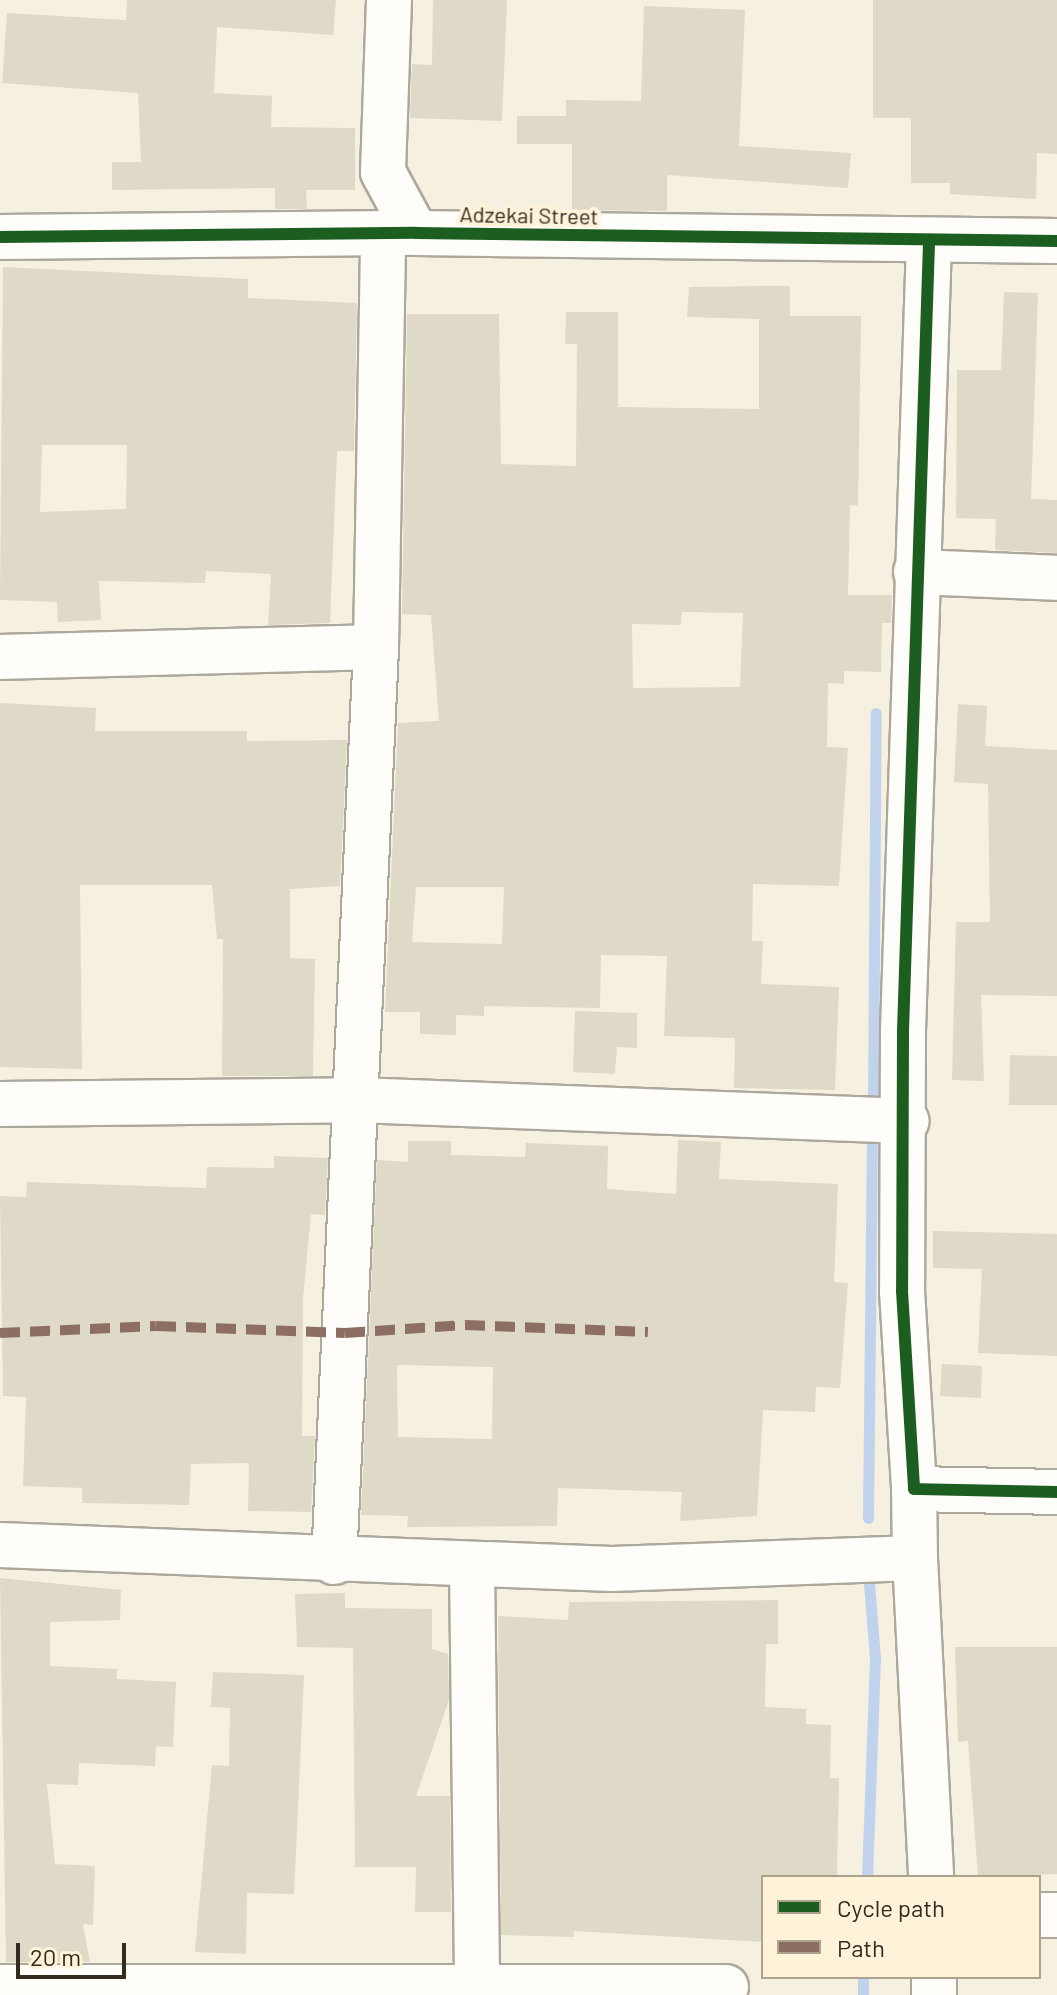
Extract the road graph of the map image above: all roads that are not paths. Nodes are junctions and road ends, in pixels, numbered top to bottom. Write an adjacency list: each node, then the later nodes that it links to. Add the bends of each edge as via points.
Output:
1 (389, 0): 2 (street, via 383,172)
2 (400, 233): 3 (street, Adzekai Street); 5 (street, Adzekai Street); 8 (street)
3 (0, 237)
4 (1057, 241): 5 (street, Adzekai Street)
5 (929, 243): 6 (street)
6 (916, 572): 7 (street); 12 (street)
7 (1057, 578)
8 (376, 647): 9 (street); 10 (street)
9 (0, 657)
10 (357, 1100): 11 (street); 12 (street); 17 (street)
11 (0, 1104)
12 (907, 1121): 13 (street, via 902,1291)
13 (914, 1489): 14 (street); 16 (street)
14 (1057, 1492)
15 (0, 1545): 17 (street)
16 (915, 1558): 18 (street); 19 (street)
17 (334, 1562): 18 (street)
18 (472, 1566): 20 (street)
19 (931, 1875)
20 (477, 1983): 21 (street); 22 (street)
21 (0, 1987)
22 (726, 1987)

